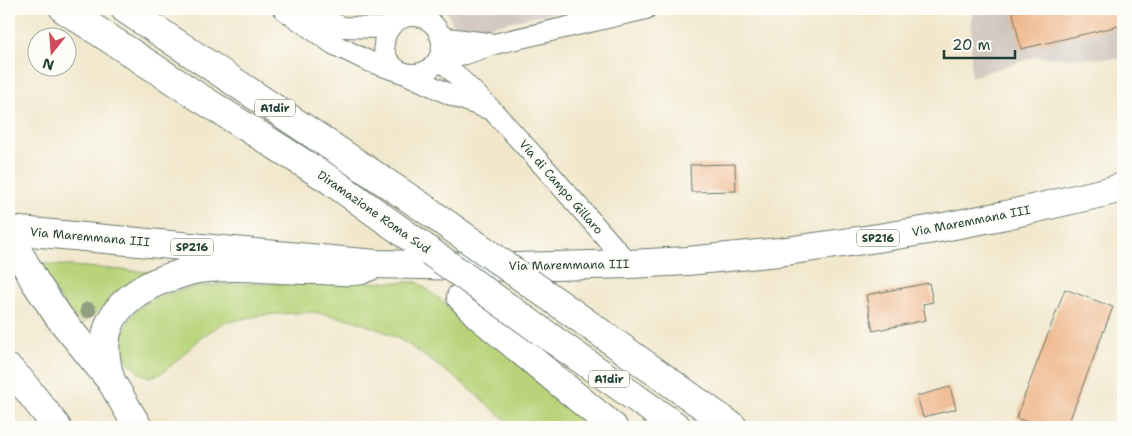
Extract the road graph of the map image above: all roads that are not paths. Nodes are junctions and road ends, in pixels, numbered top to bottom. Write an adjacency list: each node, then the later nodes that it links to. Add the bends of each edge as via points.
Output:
1 (64, 9): 15 (main road, Diramazione Roma Sud / A1dir, via 330,180)
2 (125, 9): 25 (main road, A1dir, bridge, via 424,208)
3 (283, 9): 11 (street, via 333,44 368,62)
4 (293, 9): 7 (street, via 343,27 384,28)
5 (433, 9): 8 (street)
6 (646, 9): 9 (street)
7 (398, 16): 8 (street, via 423,18); 11 (street, via 383,44 387,60)
8 (439, 34): 9 (street, via 447,38); 10 (street, via 442,43)
9 (494, 44): 10 (street, via 466,54)
10 (439, 58): 11 (street, via 428,70); 12 (street, Via di Campo Gillaro)
11 (406, 74): 12 (street)
12 (492, 110): 17 (street, Via di Campo Gillaro)
13 (1123, 187): 17 (main road, Via Maremmana III / SP216, via 1006,214 878,238 771,253)
14 (9, 230): 16 (main road, Via Maremmana III / SP216); 20 (main road, via 47,300)
15 (429, 251): 23 (main road, via 455,291 475,311); 24 (main road, Diramazione Roma Sud / A1dir, bridge)
16 (375, 264): 17 (main road, Via Maremmana III / SP216, via 517,267); 20 (main road, via 359,270 206,268 148,285 124,302 110,323 105,336 105,350)
17 (629, 264)
18 (9, 353): 19 (main road)
19 (14, 375): 21 (main road)
20 (110, 381): 22 (main road)
21 (57, 427)
22 (138, 427)
23 (614, 427)
24 (678, 427)
25 (733, 427)

